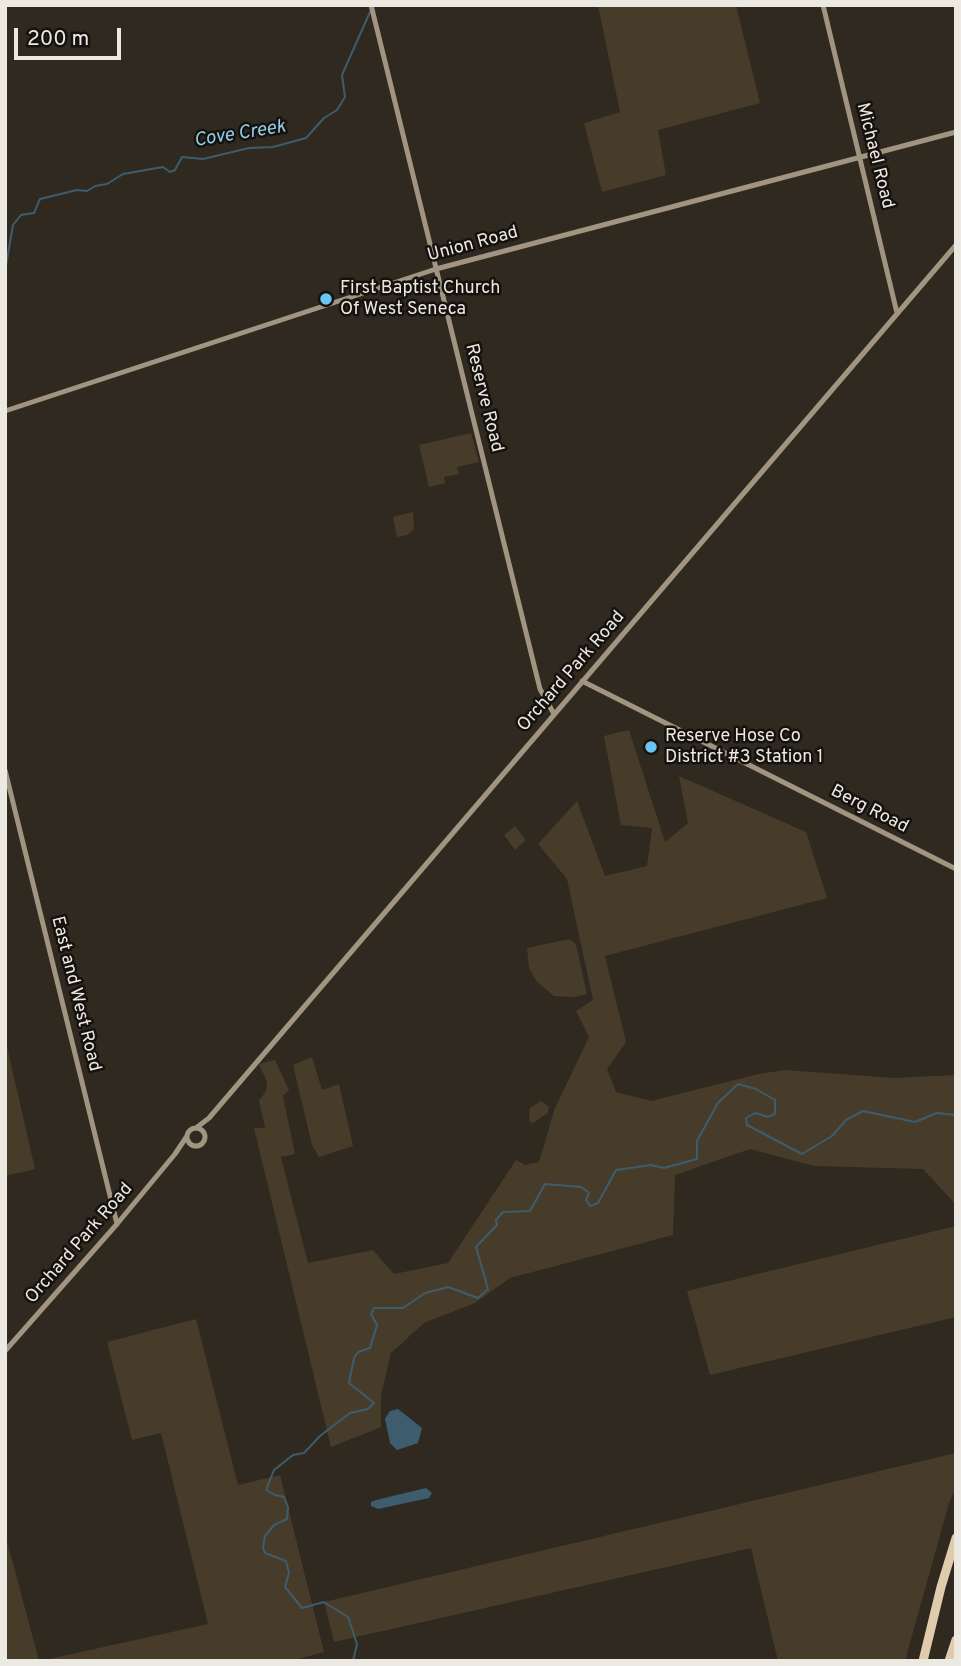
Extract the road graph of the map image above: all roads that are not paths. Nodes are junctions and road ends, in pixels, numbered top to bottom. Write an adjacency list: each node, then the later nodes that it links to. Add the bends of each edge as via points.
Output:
1 (371, 5): 6 (main road, Reserve Road)
2 (823, 5): 4 (main road, Michael Road)
3 (956, 132): 4 (main road, Union Road)
4 (860, 159): 6 (main road, Union Road); 7 (main road, Michael Road)
5 (956, 245): 7 (main road, Orchard Park Road)
6 (436, 269): 8 (main road, Union Road); 10 (main road, Reserve Road, via 540,689)
7 (897, 313): 9 (main road, Orchard Park Road)
8 (5, 411)
9 (582, 681): 10 (main road, Orchard Park Road); 12 (main road, Berg Road)
10 (554, 714): 13 (main road, Orchard Park Road)
11 (5, 770): 19 (main road, East and West Road)
12 (956, 869)
13 (209, 1118): 14 (main road, Orchard Park Road); 16 (main road, Orchard Park Road)
14 (196, 1128): 15 (main road); 16 (main road)
15 (187, 1136): 17 (main road); 18 (main road, Orchard Park Road)
16 (205, 1136): 17 (main road, via 201,1145)
17 (193, 1145): 18 (main road, Orchard Park Road)
18 (175, 1154): 19 (main road, Orchard Park Road)
19 (117, 1224): 20 (main road, Orchard Park Road)
20 (5, 1351)
21 (956, 1538): 23 (highway)
22 (956, 1640): 24 (highway)
23 (923, 1661)
24 (949, 1661)

